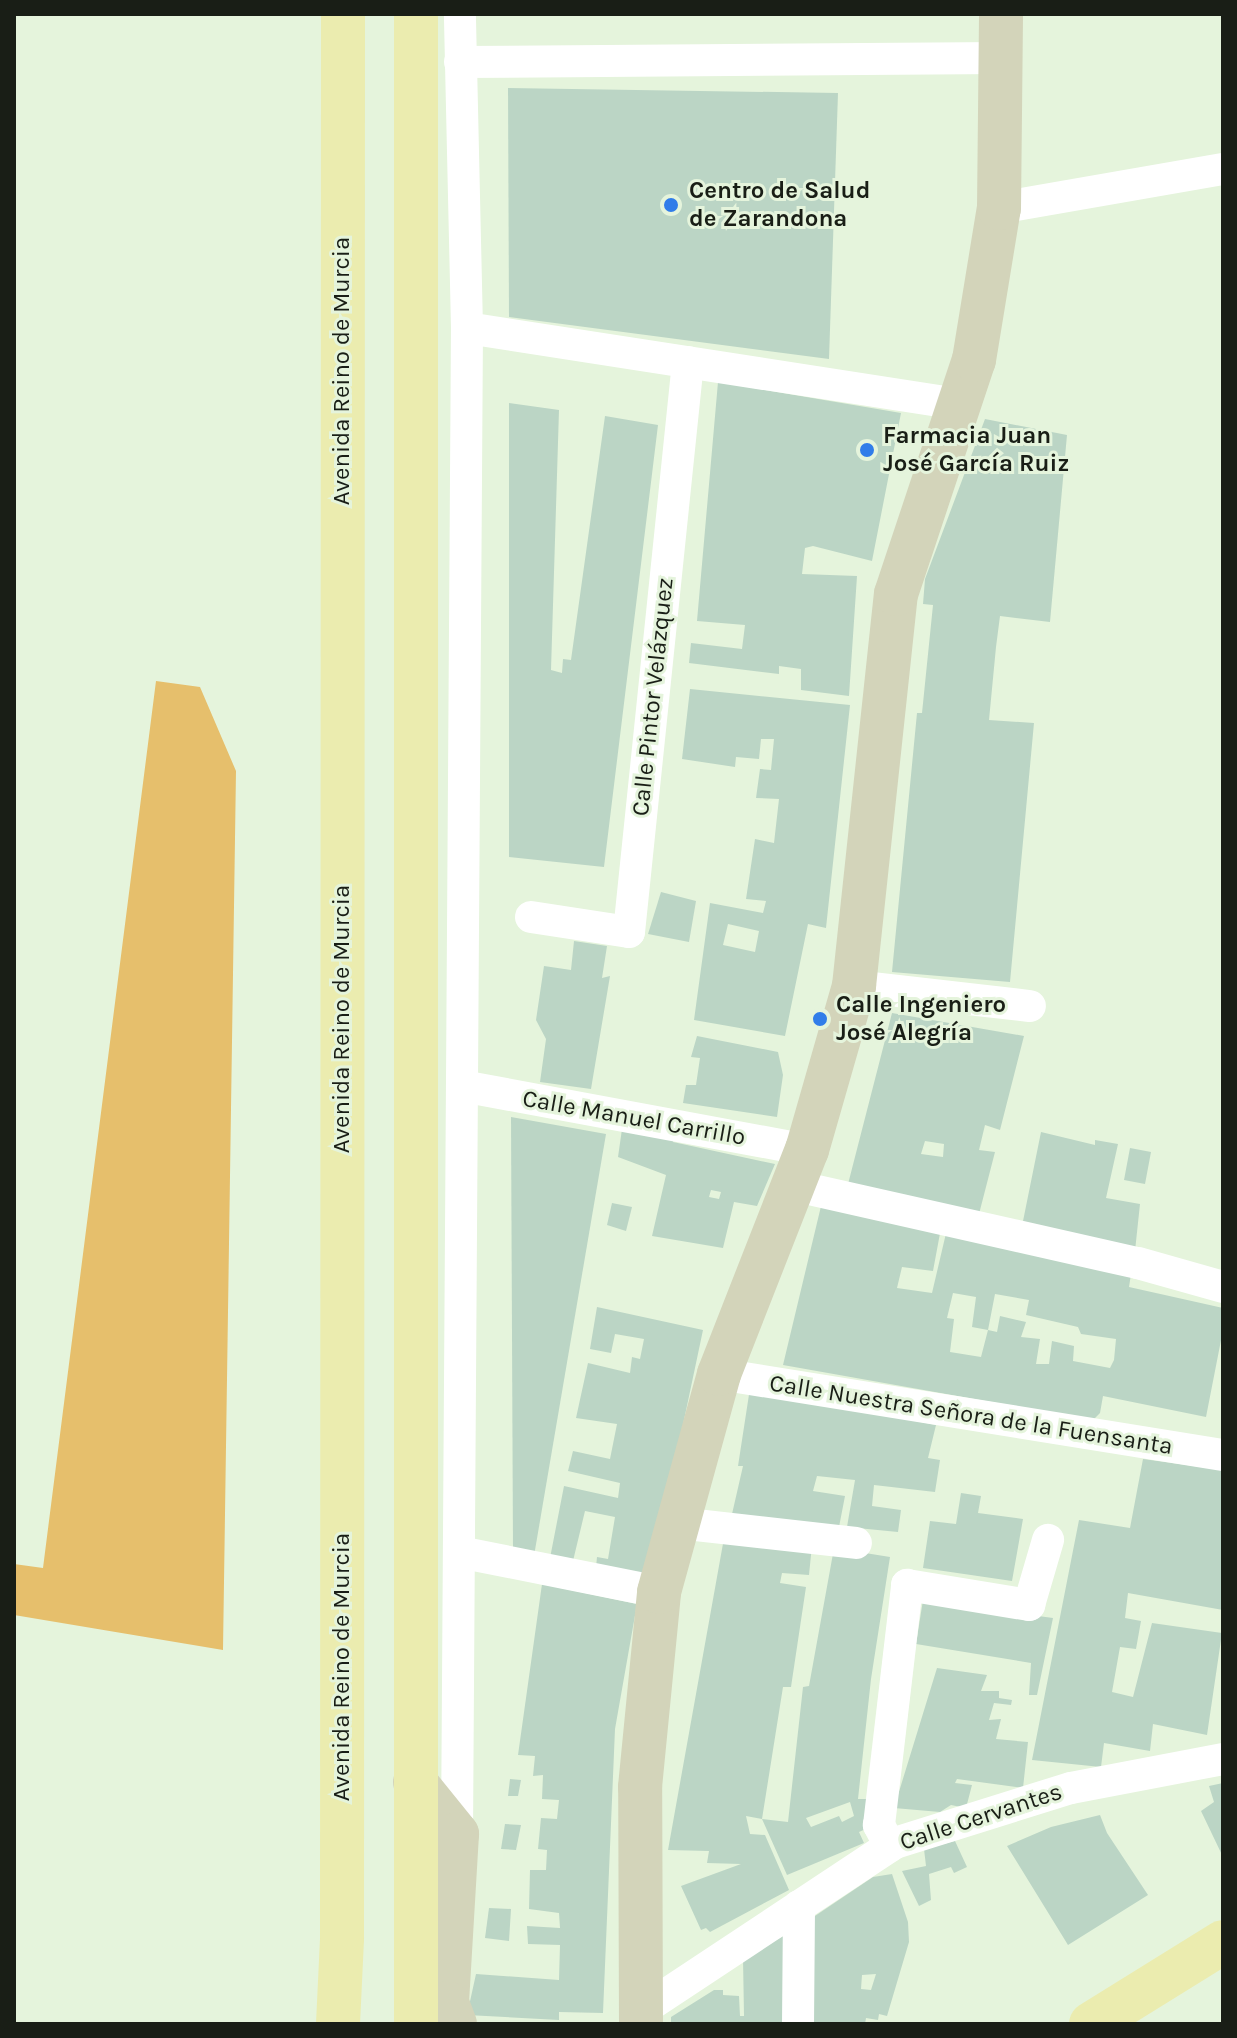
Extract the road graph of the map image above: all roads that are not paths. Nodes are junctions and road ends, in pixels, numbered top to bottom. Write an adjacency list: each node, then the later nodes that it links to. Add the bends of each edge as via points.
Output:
1 (343, 14): 33 (main road, Avenida Reino de Murcia)
2 (416, 14): 27 (main road)
3 (460, 14): 6 (street)
4 (1001, 14): 5 (street)
5 (1001, 58): 6 (street); 8 (street)
6 (460, 62): 9 (street)
7 (1223, 169): 8 (street)
8 (999, 208): 11 (street, via 978,341)
9 (467, 328): 10 (street); 15 (street)
10 (688, 362): 11 (street); 12 (street, Calle Pintor Velázquez, via 629,932)
11 (958, 404): 13 (street, via 896,594)
12 (531, 917)
13 (854, 986): 14 (street); 16 (street)
14 (1030, 1006)
15 (462, 1086): 16 (street, Calle Manuel Carrillo); 23 (street)
16 (799, 1167): 17 (street, Calle Manuel Carrillo); 18 (street)
17 (1223, 1287)
18 (719, 1374): 19 (street, Calle Nuestra Señora de la Fuensanta); 20 (street)
19 (1222, 1452)
20 (678, 1523): 22 (street); 24 (street)
21 (1048, 1540): 29 (street, via 1029,1605 907,1585 879,1825)
22 (856, 1543)
23 (459, 1552): 24 (street); 25 (street)
24 (659, 1592): 32 (street, via 640,1787)
25 (458, 1706): 27 (street); 28 (street)
26 (1223, 1759): 29 (street, Calle Cervantes, via 1071,1788)
27 (415, 1782): 28 (street); 34 (main road)
28 (457, 1834): 35 (street, via 447,2003)
29 (890, 1846): 30 (street, Calle Cervantes)
30 (799, 1906): 32 (street, Calle Cervantes); 36 (street)
31 (1223, 1942): 37 (main road)
32 (637, 2021)
33 (338, 2023)
34 (416, 2024)
35 (455, 2024)
36 (798, 2024)
37 (1091, 2024)

